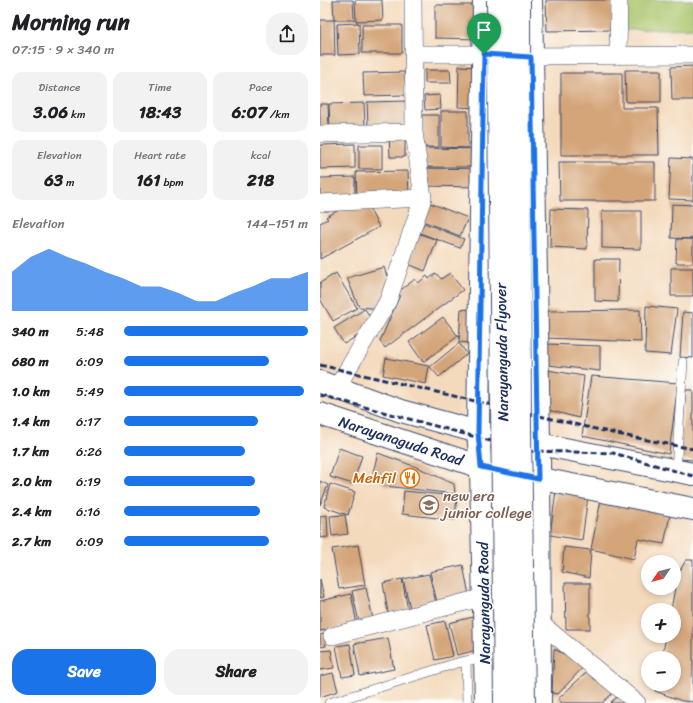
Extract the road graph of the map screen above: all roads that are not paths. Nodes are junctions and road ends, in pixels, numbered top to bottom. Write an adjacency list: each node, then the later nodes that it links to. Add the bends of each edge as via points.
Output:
1 (413, 0): 7 (street)
2 (484, 0): 8 (main road, Narayanguda Road)
3 (498, 0): 32 (main road, Narayanguda Flyover, bridge)
4 (519, 0): 33 (main road, Narayanguda Flyover, bridge, via 520,422)
5 (531, 0): 11 (main road)
6 (619, 0): 10 (street)
7 (414, 54): 8 (street); 12 (street)
8 (484, 54): 11 (street); 19 (main road, Narayanguda Road)
9 (693, 55): 10 (street)
10 (618, 56): 11 (street)
11 (531, 57): 20 (main road)
12 (414, 132): 13 (street); 14 (street)
13 (320, 134)
14 (423, 198): 15 (street); 17 (street, via 388,301)
15 (320, 203)
16 (683, 362): 22 (lane)
17 (328, 385): 19 (main road, Narayanaguda Road, via 401,411)
18 (321, 419): 21 (main road, Narayanaguda Road)
19 (478, 432): 20 (main road, Narayanaguda Road); 21 (main road, Narayanguda Road)
20 (538, 443): 22 (main road, Narayanaguda Road); 23 (main road)
21 (481, 467): 23 (main road, Narayanaguda Road); 25 (main road, Narayanguda Road)
22 (685, 472)
23 (538, 479): 24 (main road, Narayanaguda Road); 26 (main road)
24 (693, 509)
25 (484, 597): 27 (street); 28 (main road, Narayanguda Road)
26 (539, 622): 34 (main road); 35 (street)
27 (332, 636)
28 (476, 659): 29 (lane); 30 (lane); 31 (main road, Narayanguda Road)
29 (329, 703)
30 (467, 703)
31 (486, 703)
32 (505, 703)
33 (524, 703)
34 (540, 703)
35 (637, 703)

